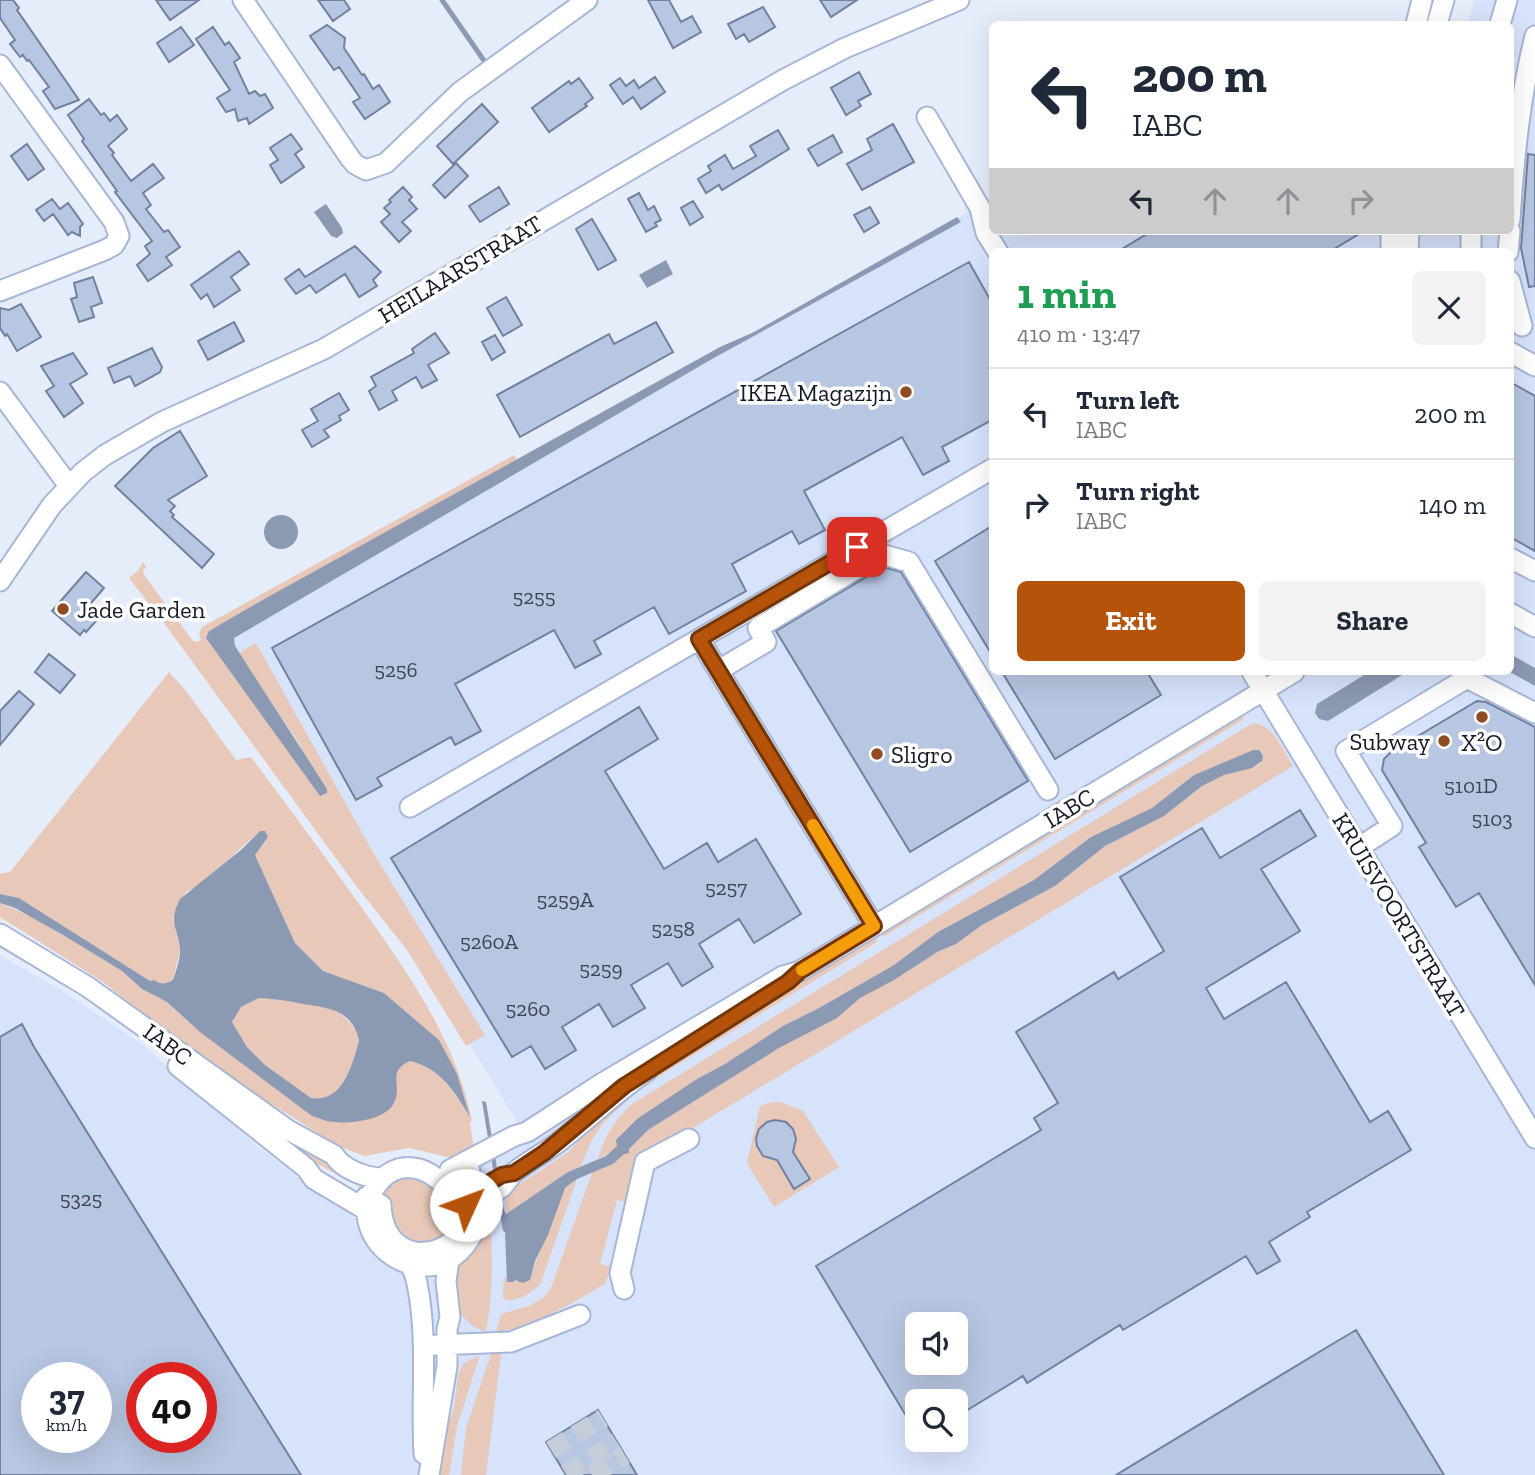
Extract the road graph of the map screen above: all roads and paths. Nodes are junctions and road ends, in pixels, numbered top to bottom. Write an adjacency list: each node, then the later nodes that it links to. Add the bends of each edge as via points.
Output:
1 (243, 0): 2 (street, via 350,158 366,170 386,163 460,92)
2 (587, 0)
3 (959, 0): 22 (street, HEILAARSTRAAT, via 783,80 324,349 145,431 105,455)
4 (1422, 0): 7 (street)
5 (1444, 0): 8 (street)
6 (1507, 0): 9 (street)
7 (1417, 21)
8 (1438, 21)
9 (1501, 21)
10 (1535, 36): 13 (street)
11 (0, 65): 15 (street, via 114,222 119,236 106,250)
12 (927, 117): 14 (street, via 980,208)
13 (1514, 160)
14 (995, 248)
15 (0, 291)
16 (1514, 296): 17 (street)
17 (1522, 326)
18 (1514, 354): 19 (street)
19 (1535, 366)
20 (0, 392): 22 (street)
21 (989, 471): 28 (street)
22 (69, 486): 25 (street, HEILAARSTRAAT)
23 (1514, 560): 24 (street)
24 (1535, 572)
25 (0, 581)
26 (1514, 615): 27 (street)
27 (1535, 627)
28 (699, 639): 29 (street); 35 (street)
29 (719, 670): 34 (street, via 766,642 758,628 881,554 909,562); 37 (street)
30 (1254, 675): 32 (street)
31 (1289, 675): 32 (street, IABC)
32 (1264, 690): 36 (street, KRUISVOORTSTRAAT); 37 (street, IABC)
33 (1535, 713): 36 (street, via 1467,678 1346,751 1392,826)
34 (1048, 790)
35 (410, 807)
36 (1358, 848): 41 (street, KRUISVOORTSTRAAT)
37 (874, 926): 40 (street, IABC)
38 (0, 934): 43 (street, IABC, via 88,987 338,1162 373,1178)
39 (0, 946): 46 (street, IABC, via 160,1051 314,1179)
40 (800, 971): 44 (street, IABC, via 783,976 601,1084 527,1132 519,1143); 45 (street, IABC, via 624,1086)
41 (1535, 1138)
42 (689, 1139): 49 (street, via 645,1162 620,1273)
43 (379, 1171): 44 (street, via 414,1168 445,1185); 46 (street)
44 (454, 1175): 45 (street)
45 (478, 1201): 47 (street)
46 (369, 1205): 47 (street, via 381,1205 383,1222 405,1250); 48 (street, via 372,1233 395,1258)
47 (439, 1259): 48 (street); 51 (street)
48 (410, 1265): 52 (street, via 415,1271)
49 (624, 1289)
50 (580, 1315): 51 (street, via 511,1342)
51 (447, 1337): 52 (street); 53 (street, via 444,1389)
52 (425, 1346): 53 (street, via 422,1422)
53 (427, 1475)

